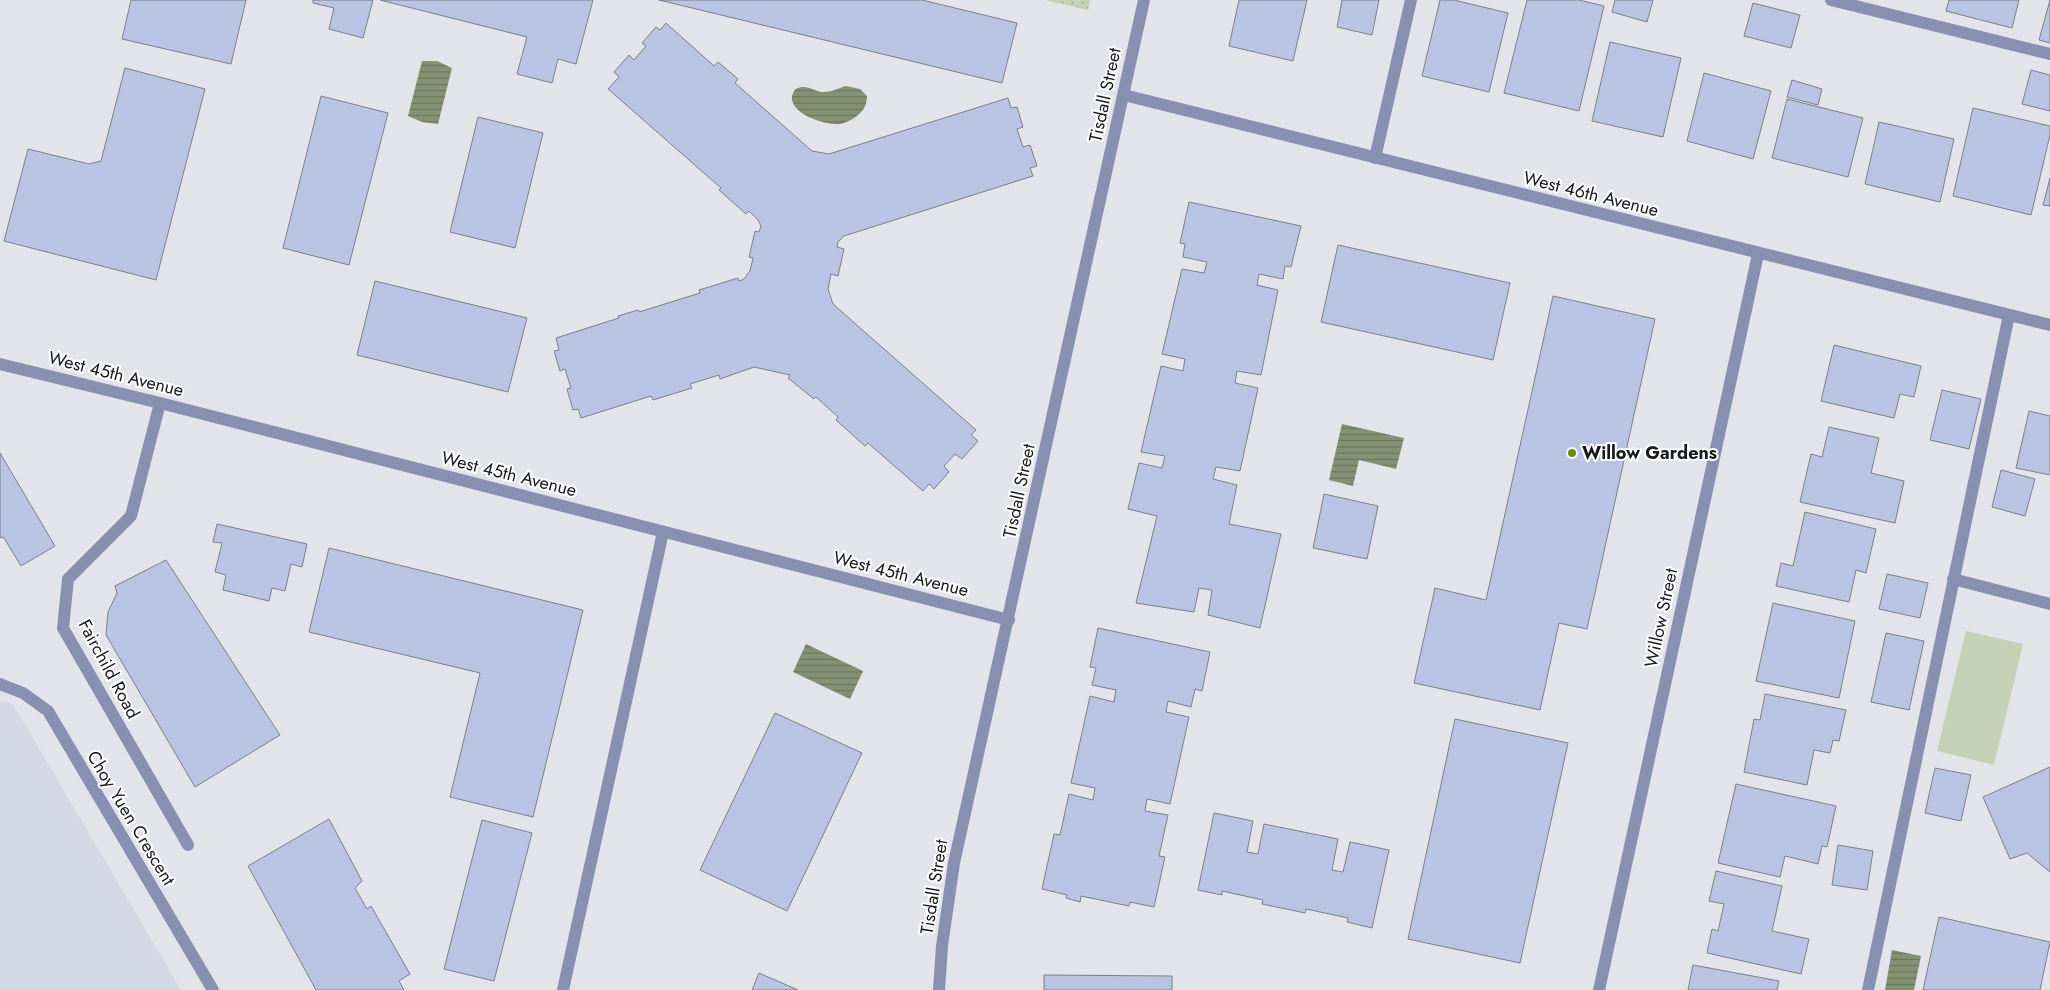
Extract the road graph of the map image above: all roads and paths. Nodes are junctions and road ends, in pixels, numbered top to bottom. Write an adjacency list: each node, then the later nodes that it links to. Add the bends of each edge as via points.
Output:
1 (1144, 0): 5 (street, Tisdall Street)
2 (1411, 0): 6 (street)
3 (1831, 0): 4 (street)
4 (2050, 54)
5 (1124, 95): 6 (street, West 46th Avenue); 15 (street, Tisdall Street)
6 (1375, 158): 7 (street, West 46th Avenue)
7 (1758, 254): 8 (street, West 46th Avenue); 21 (street, Willow Street)
8 (2009, 315): 9 (street, West 46th Avenue); 13 (street)
9 (2050, 326)
10 (0, 364): 11 (street, West 45th Avenue)
11 (160, 403): 12 (street, West 45th Avenue); 17 (street, Fairchild Road, via 131,516 68,579 63,628)
12 (663, 532): 15 (street, West 45th Avenue); 19 (street)
13 (1953, 579): 14 (street); 22 (street)
14 (2050, 604)
15 (1009, 620): 20 (street, Tisdall Street, via 954,863)
16 (0, 684): 18 (street, Choy Yuen Crescent, via 23,692 48,711)
17 (188, 845)
18 (213, 990)
19 (563, 990)
20 (939, 990)
21 (1599, 990)
22 (1868, 990)

